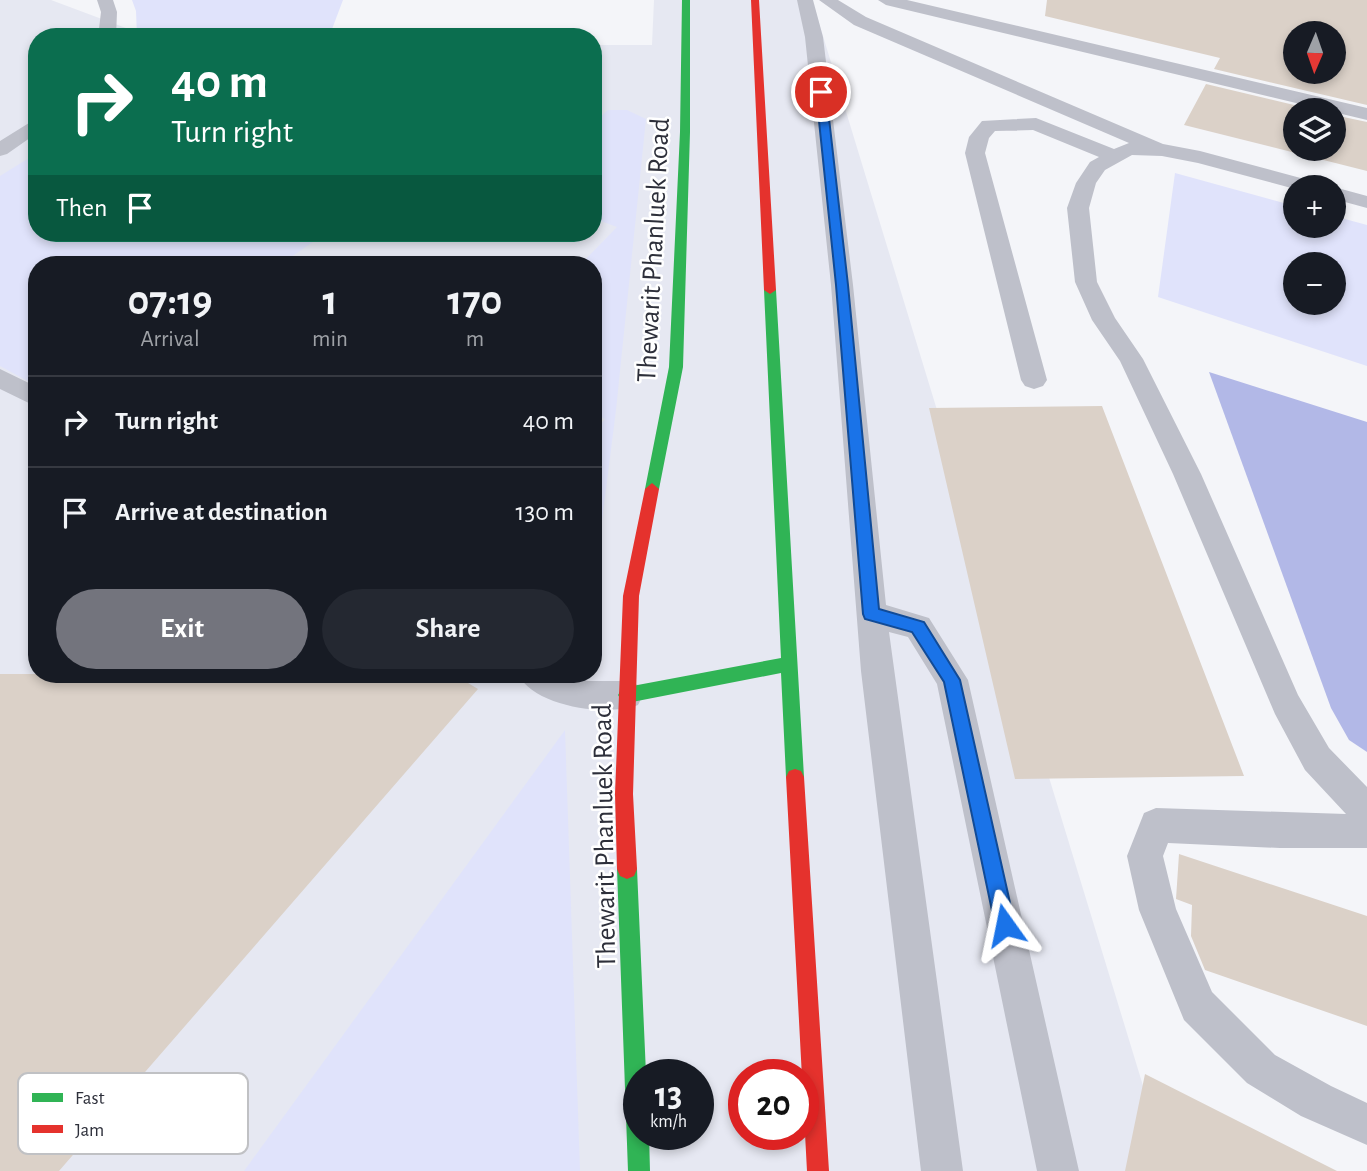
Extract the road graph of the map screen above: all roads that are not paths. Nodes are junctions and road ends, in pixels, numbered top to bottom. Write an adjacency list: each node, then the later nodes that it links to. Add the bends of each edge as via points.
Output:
1 (105, 0): 8 (lane)
2 (686, 0): 23 (street, Thewarit Phanluek Road, via 676,367 631,596)
3 (776, 0): 7 (street)
4 (804, 0): 20 (lane, via 814,37 842,285)
5 (827, 0): 12 (lane, via 860,21)
6 (886, 0): 9 (lane)
7 (755, 3): 21 (street)
8 (108, 28)
9 (1367, 114)
10 (28, 130): 11 (lane)
11 (0, 150)
12 (1162, 150): 13 (lane, via 1128,149); 14 (lane)
13 (1114, 156): 18 (lane, via 1036,124 989,125 979,137 975,153); 24 (lane, via 1097,166 1078,208 1086,282 1104,320 1132,359 1286,704 1317,759)
14 (1283, 179)
15 (1346, 196): 16 (lane)
16 (1367, 202)
17 (0, 378): 19 (lane)
18 (1034, 380)
19 (28, 393)
20 (871, 614): 29 (lane); 30 (lane, via 918,626 952,680)
21 (789, 664): 23 (street); 28 (street)
22 (550, 683): 23 (lane, via 570,694)
23 (627, 695): 27 (street, Thewarit Phanluek Road, via 624,794)
24 (1367, 810)
25 (1367, 831): 26 (lane, via 1156,825 1146,856 1158,910 1198,1006 1261,1069)
26 (1367, 1124)
27 (639, 1171)
28 (818, 1171)
29 (942, 1171)
30 (1058, 1171)

